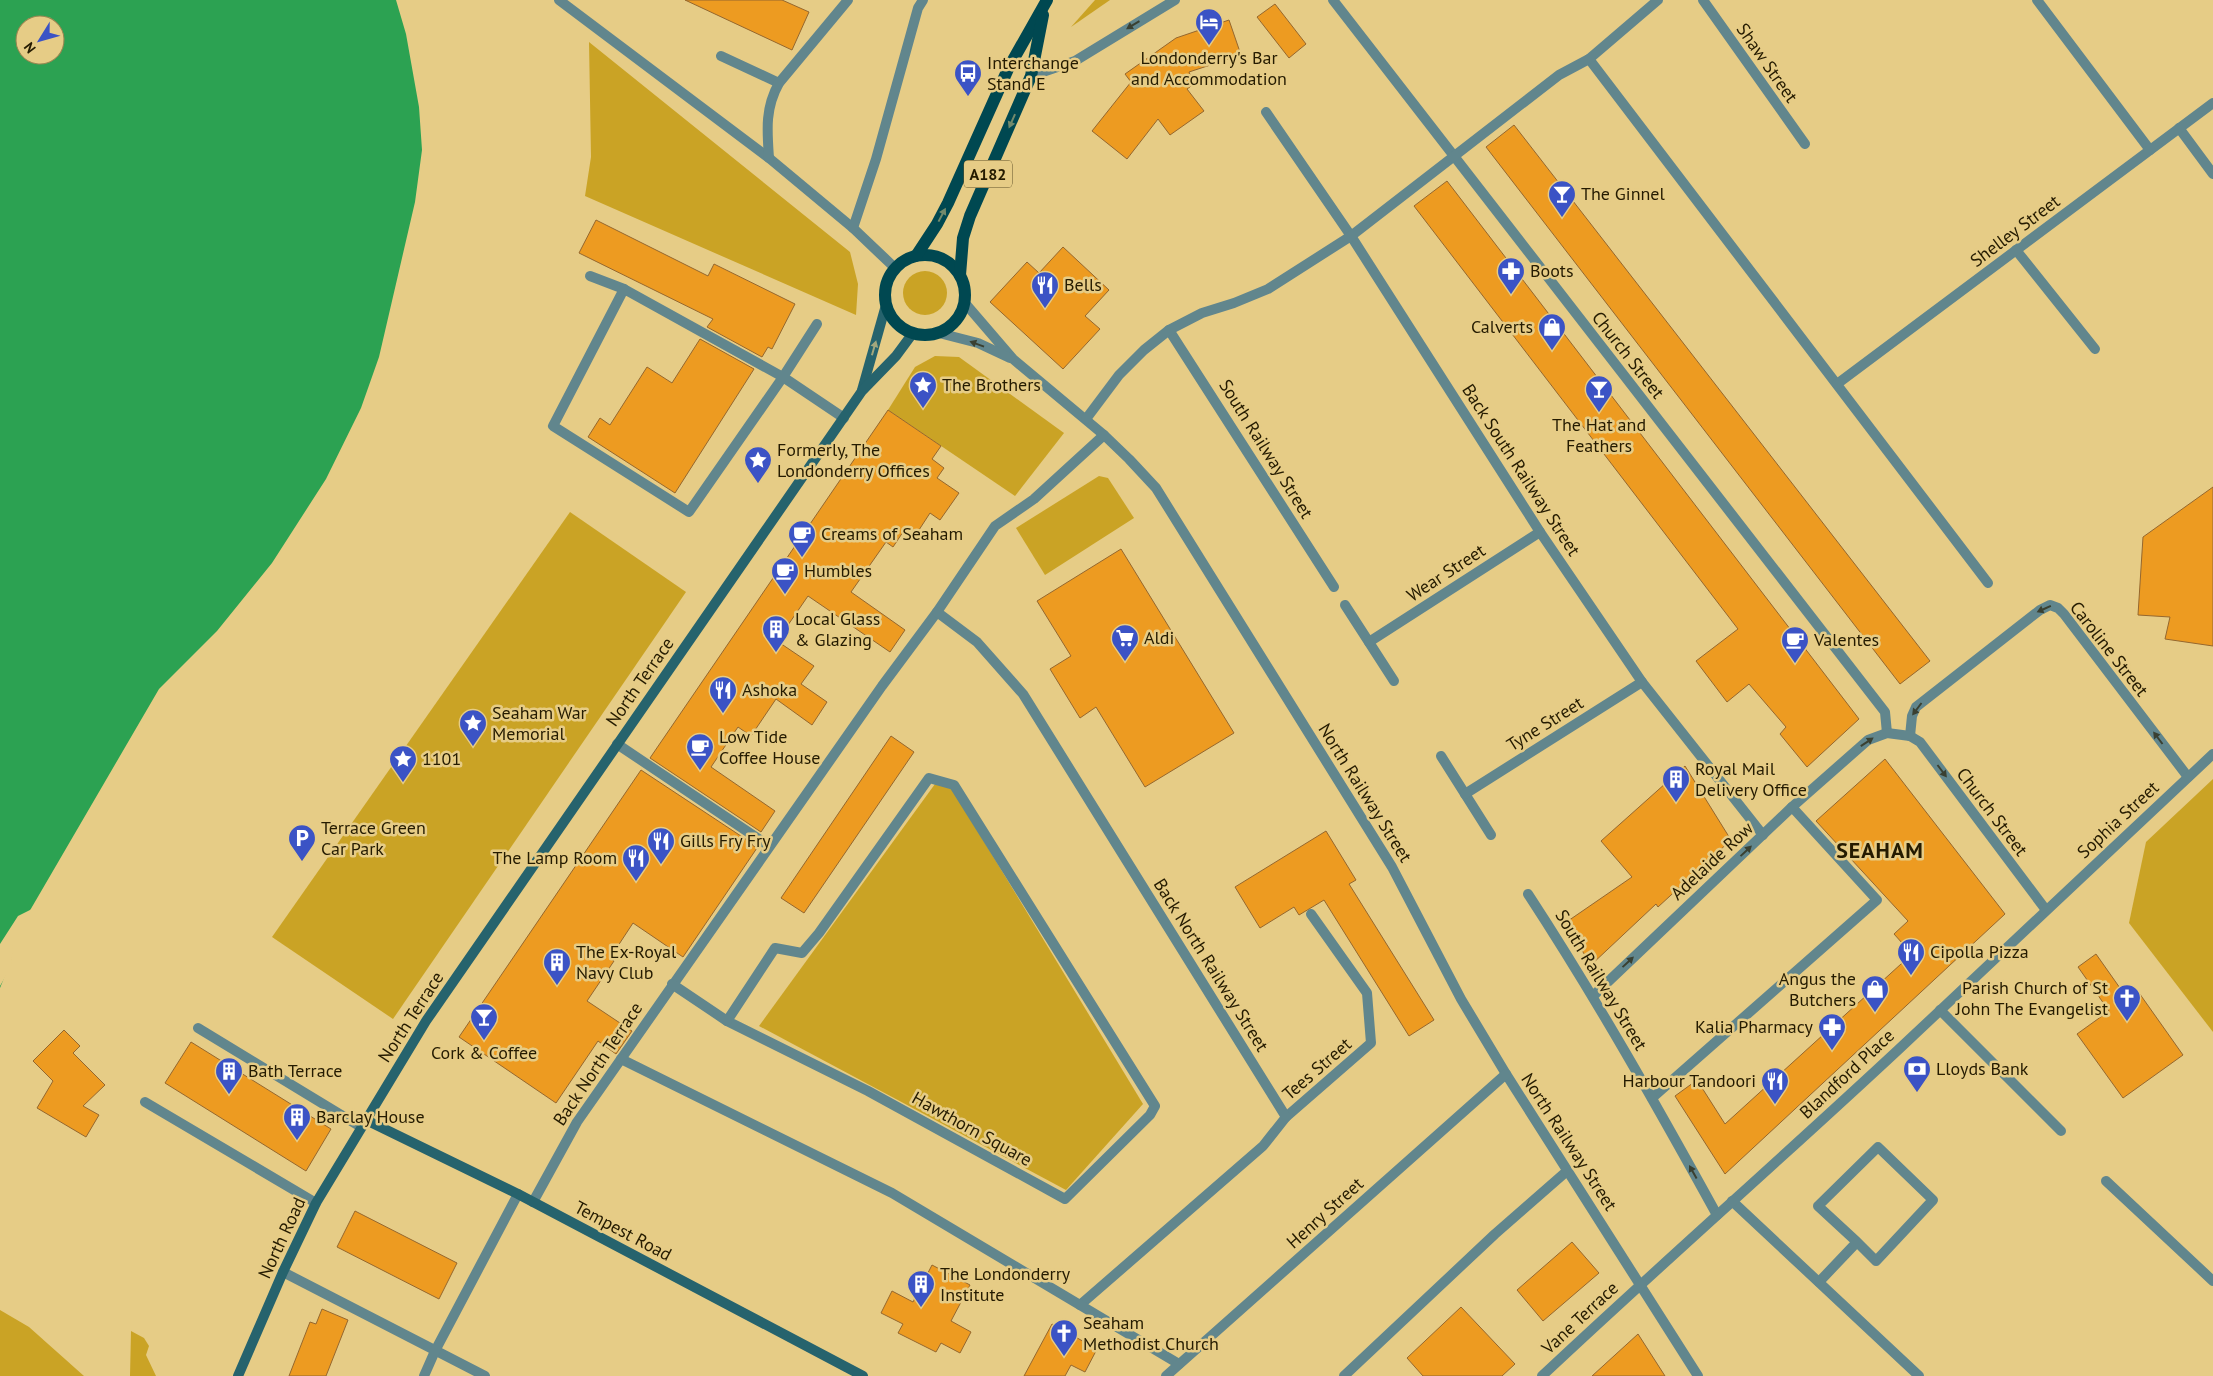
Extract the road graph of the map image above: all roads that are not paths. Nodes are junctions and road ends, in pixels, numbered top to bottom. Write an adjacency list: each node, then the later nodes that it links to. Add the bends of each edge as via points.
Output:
1 (559, 0): 20 (street)
2 (848, 0): 13 (street)
3 (923, 0): 22 (street)
4 (1175, 0): 12 (street, one-way to 12, via 1075,61)
5 (1332, 0): 19 (street, Church Street)
6 (1658, 0): 11 (street)
7 (1703, 0): 17 (street, Shaw Street)
8 (2037, 0): 18 (street)
9 (1046, 3): 12 (main road, A182); 25 (main road, A182, one-way to 9, via 948,203 1008,69)
10 (721, 56): 13 (street)
11 (1590, 58): 19 (street, via 1559,75); 39 (street)
12 (1031, 76): 27 (main road, A182, one-way to 27, via 970,216 963,238)
13 (779, 83): 20 (street, via 770,99)
14 (2213, 103): 16 (street, Shelley Street)
15 (1266, 112): 23 (street, Back South Railway Street)
16 (2179, 128): 18 (street, Shelley Street); 21 (street)
17 (1805, 144)
18 (2150, 150): 24 (street, Shelley Street)
19 (1454, 156): 23 (street); 52 (street, Church Street, via 1885,712)
20 (769, 158): 22 (street)
21 (2213, 174)
22 (853, 228): 26 (street)
23 (1351, 236): 33 (street, via 1268,289 1202,313); 44 (street, Back South Railway Street)
24 (2016, 250): 36 (street); 39 (street, Shelley Street)
25 (916, 256): 26 (main road); 27 (main road, via 941,258)
26 (895, 268): 31 (main road, via 886,286)
27 (960, 275): 30 (main road)
28 (590, 276): 29 (street)
29 (624, 289): 38 (street); 38 (street, via 553,426 689,512)
30 (964, 302): 35 (main road, via 951,326); 37 (street, North Railway Street)
31 (886, 305): 34 (main road, via 901,327); 40 (main road, North Terrace, one-way to 31)
32 (817, 324): 38 (street)
33 (1170, 330): 42 (street, via 1119,375); 46 (street, South Railway Street)
34 (913, 333): 35 (main road); 40 (main road, North Terrace)
35 (939, 333): 37 (street, North Railway Street, one-way to 35, via 978,343)
36 (2095, 349)
37 (1013, 359): 42 (street, North Railway Street)
38 (783, 377): 41 (street)
39 (1837, 384): 45 (street)
40 (862, 391): 41 (main road, North Terrace)
41 (844, 418): 54 (main road, North Terrace)
42 (1086, 419): 43 (street, North Railway Street)
43 (1104, 435): 48 (street, Back North Terrace, via 1034,499 995,526); 72 (street, North Railway Street, via 1156,488 1392,867 1461,999)
44 (1540, 532): 49 (street, Wear Street); 51 (street, Back South Railway Street)
45 (1988, 583)
46 (1334, 586)
47 (1345, 605): 49 (street)
48 (937, 612): 62 (street, Back North Terrace); 75 (street, Back North Railway Street, via 977,642 1023,694)
49 (1369, 642): 50 (street)
50 (1394, 681)
51 (1642, 682): 58 (street, Tyne Street); 61 (street, Back South Railway Street)
52 (1887, 733): 53 (street); 59 (street, Adelaide Row, one-way to 52, via 1868,740)
53 (1910, 736): 57 (street, Caroline Street, one-way to 53, via 2064,614 2050,606 2040,610 1916,707); 64 (street, Church Street, one-way to 64, via 1920,742)
54 (617, 744): 62 (street); 76 (main road, North Terrace, via 426,1021)
55 (2213, 754): 57 (street, Sophia Street)
56 (1441, 756): 58 (street)
57 (2188, 777): 64 (street, Sophia Street)
58 (1465, 794): 60 (street)
59 (1792, 807): 61 (street, Adelaide Row); 73 (street, via 1877,900)
60 (1491, 835)
61 (1763, 835): 67 (street, Adelaide Row, one-way to 61)
62 (769, 846): 66 (street, Back North Terrace)
63 (1528, 894): 67 (street, South Railway Street)
64 (2046, 910): 68 (street, Blandford Place)
65 (1311, 914): 75 (street, Tees Street, via 1367,993 1371,1043)
66 (672, 984): 69 (street); 71 (street, Back North Terrace)
67 (1593, 996): 73 (street, South Railway Street)
68 (1940, 1010): 77 (street); 81 (street, Blandford Place)
69 (727, 1021): 69 (street, Hawthorn Square, via 868,1091 1065,1199 1150,1115 1155,1106 954,785 929,778 819,933 802,953 774,948)
70 (198, 1028): 76 (street)
71 (621, 1059): 82 (street, Back North Terrace, via 577,1122); 91 (street, via 892,1193)
72 (1506, 1074): 78 (street, North Railway Street); 93 (street, Henry Street)
73 (1652, 1098): 84 (street, South Railway Street, one-way to 73)
74 (145, 1102): 83 (street)
75 (1286, 1117): 91 (street, via 1263,1146)
76 (363, 1123): 80 (main road, Tempest Road); 83 (main road, North Road)
77 (2060, 1132)
78 (1567, 1171): 90 (street, North Railway Street); 99 (street)
79 (2106, 1181): 88 (street)
80 (518, 1194): 82 (main road, Tempest Road); 92 (street)
81 (1732, 1201): 84 (street, Blandford Place); 89 (street)
82 (533, 1202): 97 (main road, Tempest Road)
83 (316, 1203): 87 (main road, North Road)
84 (1717, 1215): 86 (street, Blandford Place)
85 (1857, 1242): 85 (street, via 1818,1206 1878,1147 1933,1200 1876,1261); 89 (street)
86 (1668, 1259): 90 (street, Vane Terrace)
87 (283, 1272): 92 (street); 94 (main road, North Road)
88 (2213, 1281)
89 (1819, 1282): 102 (street)
90 (1640, 1283): 100 (street, Vane Terrace); 101 (street, North Railway Street)
91 (1080, 1305): 93 (street)
92 (435, 1351): 95 (street); 96 (street)
93 (1179, 1364): 98 (street, Henry Street)
94 (238, 1376)
95 (424, 1376)
96 (485, 1376)
97 (863, 1376)
98 (1166, 1376)
99 (1344, 1376)
100 (1542, 1376)
101 (1698, 1376)
102 (1919, 1376)

